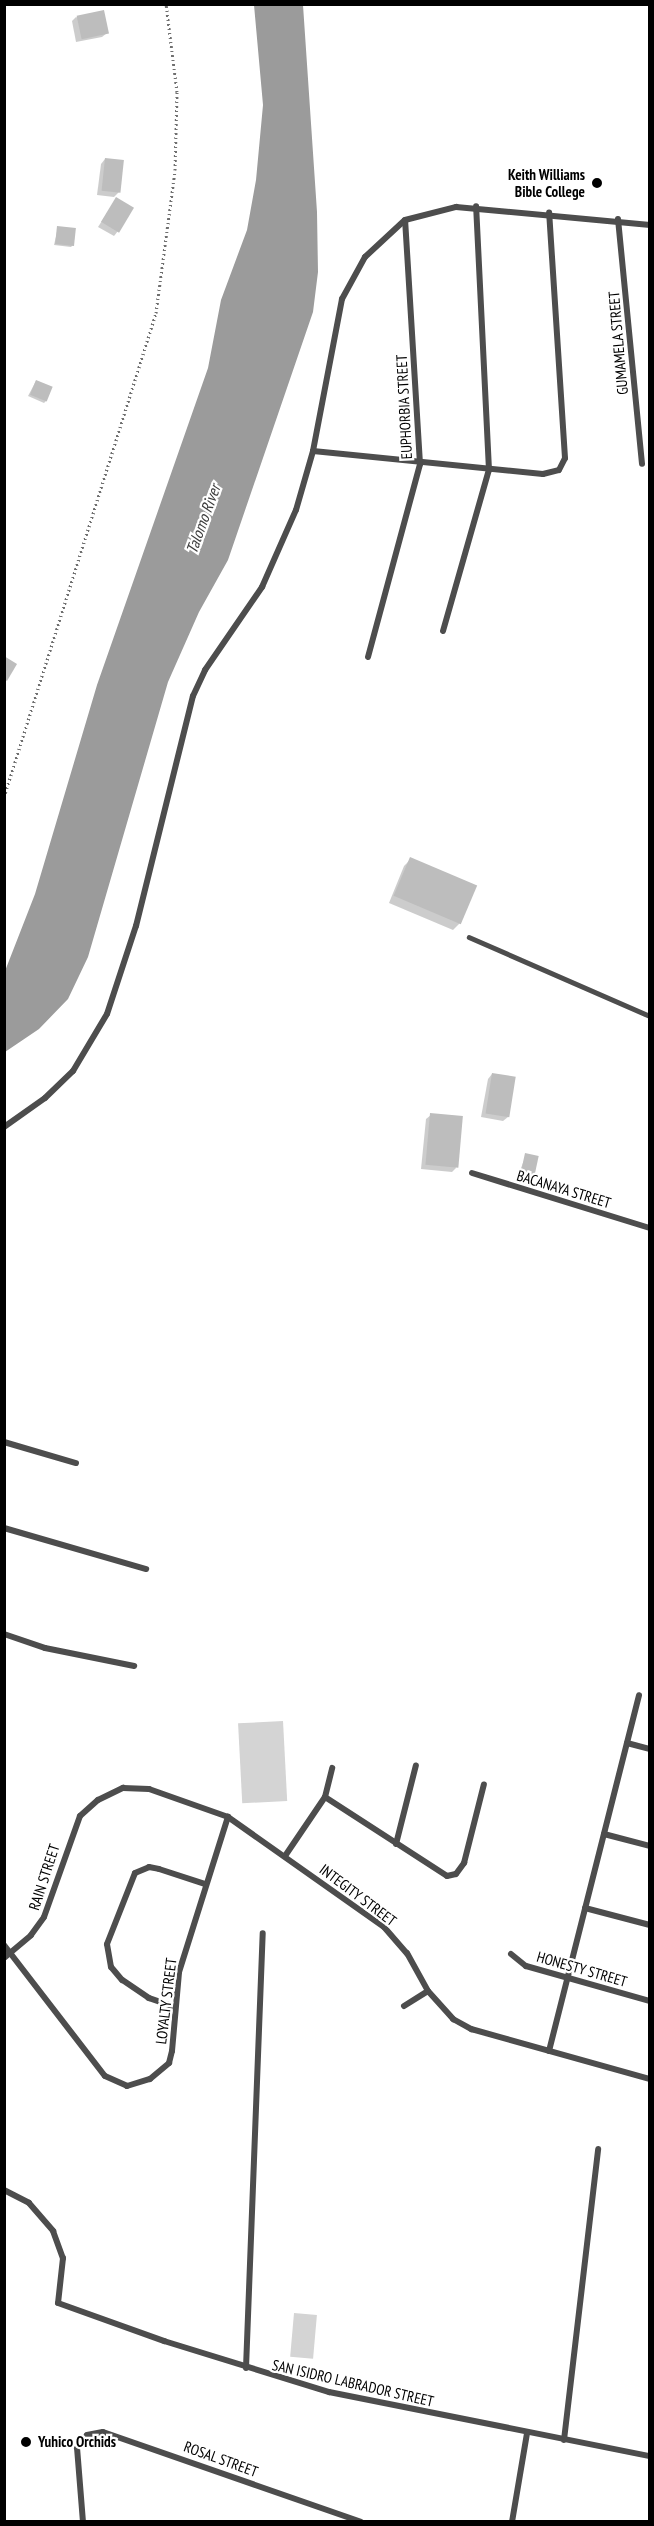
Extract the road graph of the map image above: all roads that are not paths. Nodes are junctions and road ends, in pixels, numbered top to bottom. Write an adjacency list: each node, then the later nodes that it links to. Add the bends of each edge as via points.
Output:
1 (476, 206): 2 (street); 4 (street, via 435,210); 9 (street)
2 (549, 213): 3 (street); 9 (street, via 564,465 552,474)
3 (618, 219): 5 (street); 8 (street, GUMAMELA STREET)
4 (405, 220): 6 (street, via 365,257 342,299); 7 (street, EUPHORBIA STREET)
5 (650, 225)
6 (313, 452): 7 (street); 14 (street, via 296,510 262,587 205,670 193,696 136,926 107,1014 73,1071 45,1098)
7 (420, 464): 9 (street); 11 (street, EUPHORBIA STREET)
8 (642, 464)
9 (489, 470): 10 (street)
10 (444, 631)
11 (368, 657)
12 (469, 937): 13 (lane)
13 (650, 1016)
14 (4, 1127)
15 (472, 1173): 16 (street, BACANAYA STREET)
16 (650, 1228)
17 (4, 1442): 18 (street)
18 (76, 1463)
19 (4, 1528): 20 (street)
20 (146, 1569)
21 (4, 1635): 22 (street, via 45,1648)
22 (134, 1666)
23 (639, 1695): 24 (street)
24 (627, 1743): 25 (street); 32 (street)
25 (650, 1749)
26 (416, 1765): 33 (street)
27 (332, 1768): 29 (street)
28 (484, 1784): 33 (street, via 464,1863 456,1874 447,1876 436,1871)
29 (325, 1797): 33 (street); 35 (street)
30 (98, 1800): 31 (street, INTEGITY STREET, via 137,1786 183,1798); 41 (street, RAIN STREET, via 72,1828 44,1917)
31 (228, 1817): 35 (street, INTEGITY STREET); 36 (street, LOYALTY STREET)
32 (604, 1834): 34 (street); 37 (street)
33 (396, 1844)
34 (650, 1846)
35 (285, 1856): 45 (street, INTEGITY STREET, via 384,1927 407,1953)
36 (205, 1884): 48 (street, LOYALTY STREET, via 179,1972); 48 (street, via 159,1869 142,1869 129,1881 107,1944 111,1967 122,1980 148,1998)
37 (585, 1908): 38 (street); 44 (street)
38 (650, 1925)
39 (263, 1933): 53 (street)
40 (4, 1945): 41 (street, LOYALTY STREET)
41 (10, 1953): 43 (street, RAIN STREET); 48 (street, LOYALTY STREET, via 105,2076 117,2084 135,2086 169,2063)
42 (511, 1954): 44 (street, HONESTY STREET, via 526,1966)
43 (4, 1958)
44 (568, 1977): 46 (street, HONESTY STREET); 49 (street)
45 (428, 1991): 47 (street); 49 (street, INTEGITY STREET, via 453,2019 471,2029)
46 (650, 2001)
47 (404, 2006)
48 (175, 2007)
49 (549, 2051): 50 (street, INTEGITY STREET)
50 (650, 2079)
51 (598, 2149): 55 (street)
52 (4, 2190): 53 (street, SAN ISIDRO LABRADOR STREET, via 29,2203 53,2231 63,2259 58,2303)
53 (246, 2368): 54 (street, SAN ISIDRO LABRADOR STREET, via 329,2392)
54 (527, 2433): 55 (street, SAN ISIDRO LABRADOR STREET); 59 (street)
55 (564, 2440): 56 (street, SAN ISIDRO LABRADOR STREET)
56 (650, 2456)
57 (82, 2522): 58 (street, ROSAL STREET, via 77,2448 87,2435 114,2434)
58 (361, 2522)
59 (512, 2522)

